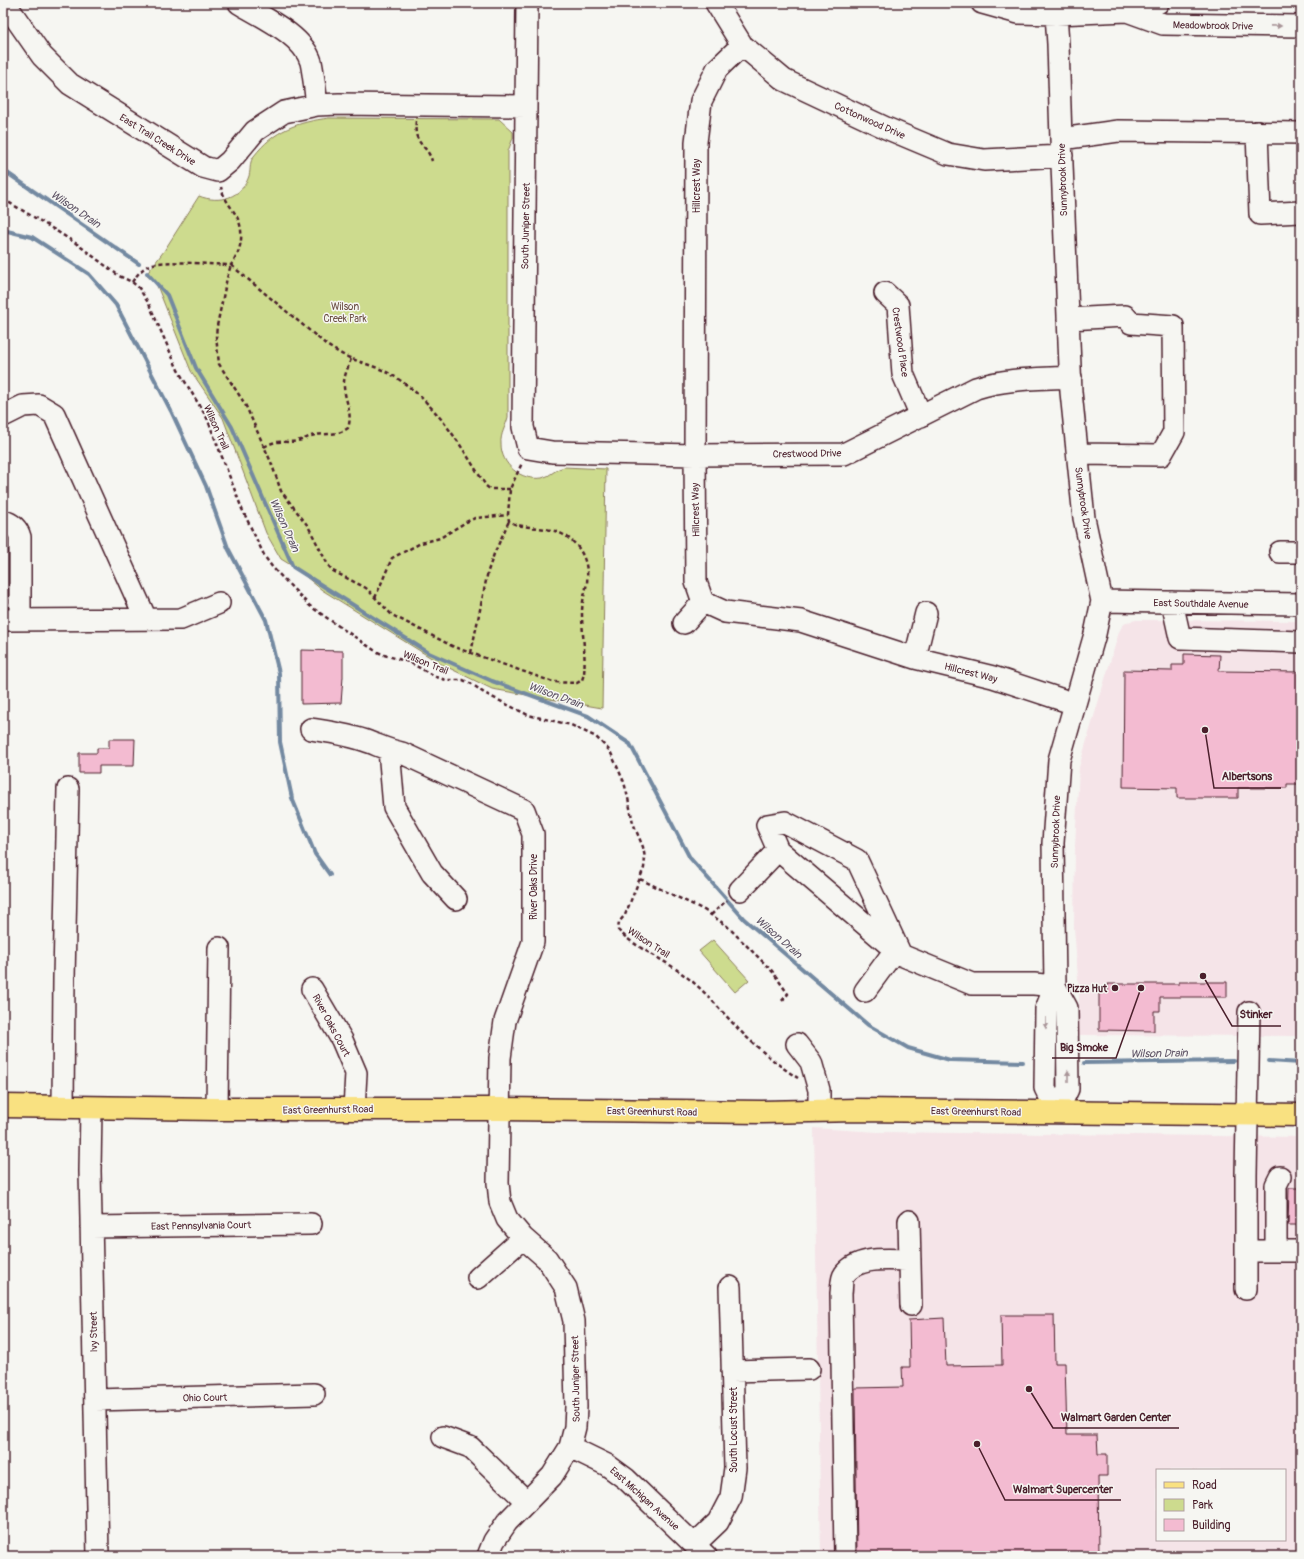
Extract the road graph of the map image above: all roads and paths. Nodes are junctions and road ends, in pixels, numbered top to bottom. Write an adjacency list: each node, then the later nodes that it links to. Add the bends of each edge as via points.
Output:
1 (5, 3): 18 (street, East Trail Creek Drive, via 42,56 70,84 203,167)
2 (239, 3): 11 (street, via 290,35 303,47 311,62)
3 (527, 3): 13 (street, South Juniper Street)
4 (716, 3): 10 (street, Cottonwood Drive)
5 (982, 3): 8 (street, Meadowbrook Drive, via 1018,13)
6 (1158, 3): 7 (street, Meadowbrook Drive)
7 (1127, 7): 8 (street, Meadowbrook Drive); 9 (street, Meadowbrook Drive, one-way to 9, via 1163,24)
8 (1056, 14): 16 (street, Sunnybrook Drive)
9 (1301, 26)
10 (742, 45): 16 (street, Cottonwood Drive, via 784,80 948,154 984,160); 32 (street, Hillcrest Way, via 717,69 701,101 696,142)
11 (317, 105): 12 (street); 18 (street, via 284,112 267,123 255,131 230,161)
12 (416, 105): 13 (street); 17 (path, via 416,137)
13 (526, 106): 30 (street, South Juniper Street, via 523,427)
14 (1257, 132): 15 (street, Cottonwood Drive); 16 (street, Cottonwood Drive, via 1118,130); 20 (street, via 1260,214)
15 (1301, 133)
16 (1061, 147): 24 (street, Sunnybrook Drive)
17 (432, 161)
18 (218, 171): 21 (path, via 223,197 237,217 240,227 240,245)
19 (3, 199): 22 (path, Wilson Trail, via 77,244 119,276)
20 (1301, 212)
21 (231, 265): 22 (path, via 151,264); 25 (path, via 328,346); 29 (path, via 217,326 219,364 244,404)
22 (132, 282): 57 (path, Wilson Trail, via 150,304 178,370 207,418 242,509 273,568 310,606 374,650 409,662 436,677 463,680 528,715 571,725 596,737 610,751 624,782 633,823 645,858)
23 (886, 293): 28 (street, Crestwood Place, via 898,305 903,374)
24 (1068, 319): 26 (street, Sunnybrook Drive); 31 (street, via 1125,316 1131,323 1173,326 1174,432 1161,455)
25 (352, 359): 29 (path, via 344,378 350,414 348,428 344,432 316,435 298,441 272,442); 33 (path, via 391,374 410,387 440,417 486,486 490,489)
26 (1071, 377): 28 (street, Crestwood Drive, via 1013,380 990,384 976,388); 31 (street, Sunnybrook Drive)
27 (3, 416): 46 (street, via 23,406 39,405 54,414)
28 (920, 416): 32 (street, Crestwood Drive, via 844,454)
29 (264, 447): 39 (path, via 281,491 308,526 328,565 333,571 366,588)
30 (528, 448): 32 (street, Crestwood Drive, via 552,452); 33 (path)
31 (1078, 454): 40 (street, Sunnybrook Drive, via 1084,518)
32 (695, 455): 41 (street, Hillcrest Way, via 696,582)
33 (510, 489): 34 (path)
34 (508, 514): 36 (path); 39 (path, via 475,518 440,538 421,543 392,558)
35 (3, 521): 47 (street, via 18,529 20,537)
36 (509, 521): 50 (path, via 488,571); 50 (path, via 514,525 544,528 562,534 574,542 582,553 587,572 582,613 584,674 582,680 577,683 553,682)
37 (1280, 552): 38 (street)
38 (1301, 552)
39 (376, 598): 50 (path, via 392,616)
40 (1102, 601): 42 (street, East Southdale Avenue); 52 (street, Sunnybrook Drive)
41 (703, 602): 48 (street); 51 (street, Hillcrest Way, via 725,612 801,621)
42 (1172, 602): 44 (street, East Southdale Avenue); 49 (street, via 1180,638)
43 (218, 603): 46 (street, via 181,619)
44 (1301, 604)
45 (926, 613): 51 (street)
46 (146, 619): 47 (street)
47 (12, 620)
48 (684, 623)
49 (1301, 642)
50 (471, 653)
51 (916, 658): 52 (street, Hillcrest Way, via 993,677)
52 (1075, 704): 63 (street, Sunnybrook Drive, via 1059,760 1053,842)
53 (311, 729): 54 (street, River Oaks Drive, via 368,741)
54 (389, 750): 59 (street, via 394,807 432,873); 75 (street, River Oaks Drive, via 402,753 524,810 533,834 533,942 505,1021 500,1058)
55 (68, 789): 71 (street)
56 (778, 850): 58 (street); 62 (street); 62 (street, via 767,825 785,822 857,860)
57 (640, 879): 60 (path); 69 (path, Wilson Trail, via 625,915 619,922 618,930 685,975 751,1042)
58 (736, 893): 60 (path)
59 (456, 898)
60 (711, 915): 66 (path, via 727,926 772,971 788,994)
61 (218, 948): 74 (street)
62 (898, 952): 63 (street, via 972,984); 65 (street)
63 (1055, 986): 76 (street, Sunnybrook Drive, via 1046,1009 1045,1088)
64 (312, 989): 73 (street, River Oaks Court, via 342,1040 356,1073)
65 (865, 991)
66 (780, 1002)
67 (1250, 1012): 77 (street)
68 (797, 1044): 69 (street, via 811,1062)
69 (819, 1100): 75 (main road, East Greenhurst Road, via 762,1112); 76 (main road, East Greenhurst Road)
70 (3, 1106): 71 (main road, East Greenhurst Road)
71 (63, 1107): 72 (main road, East Greenhurst Road)
72 (91, 1108): 74 (main road, East Greenhurst Road); 82 (street, Ivy Street)
73 (354, 1108): 74 (main road, East Greenhurst Road); 75 (main road, East Greenhurst Road)
74 (217, 1109)
75 (499, 1109): 83 (street, South Juniper Street, via 500,1202 507,1219)
76 (1057, 1112): 77 (main road, East Greenhurst Road)
77 (1248, 1115): 78 (main road, East Greenhurst Road); 84 (street)
78 (1301, 1115)
79 (1280, 1177): 85 (street, via 1276,1185)
80 (909, 1220): 87 (street)
81 (311, 1224): 82 (street, East Pennsylvania Court)
82 (91, 1227): 95 (street, Ivy Street)
83 (523, 1238): 88 (street); 97 (street, South Juniper Street, via 547,1260 566,1288 574,1321 576,1406 575,1427)
84 (1246, 1251): 85 (street); 90 (street)
85 (1276, 1251): 86 (street)
86 (1301, 1251)
87 (910, 1260): 91 (street); 102 (street, via 869,1260 854,1265 843,1276 841,1293)
88 (478, 1278)
89 (730, 1287): 93 (street, South Locust Street)
90 (1246, 1289)
91 (911, 1305)
92 (809, 1369): 93 (street)
93 (732, 1371): 99 (street, South Locust Street, via 735,1468 731,1497)
94 (314, 1394): 95 (street, Ohio Court)
95 (95, 1400): 100 (street, Ivy Street)
96 (443, 1437): 98 (street, via 470,1447)
97 (570, 1447): 98 (street, South Juniper Street, via 552,1476); 99 (street, East Michigan Avenue, via 607,1465 626,1479)
98 (526, 1502): 101 (street, South Juniper Street, via 507,1522 494,1541)
99 (700, 1550)
100 (98, 1556)
101 (488, 1556)
102 (845, 1556)

